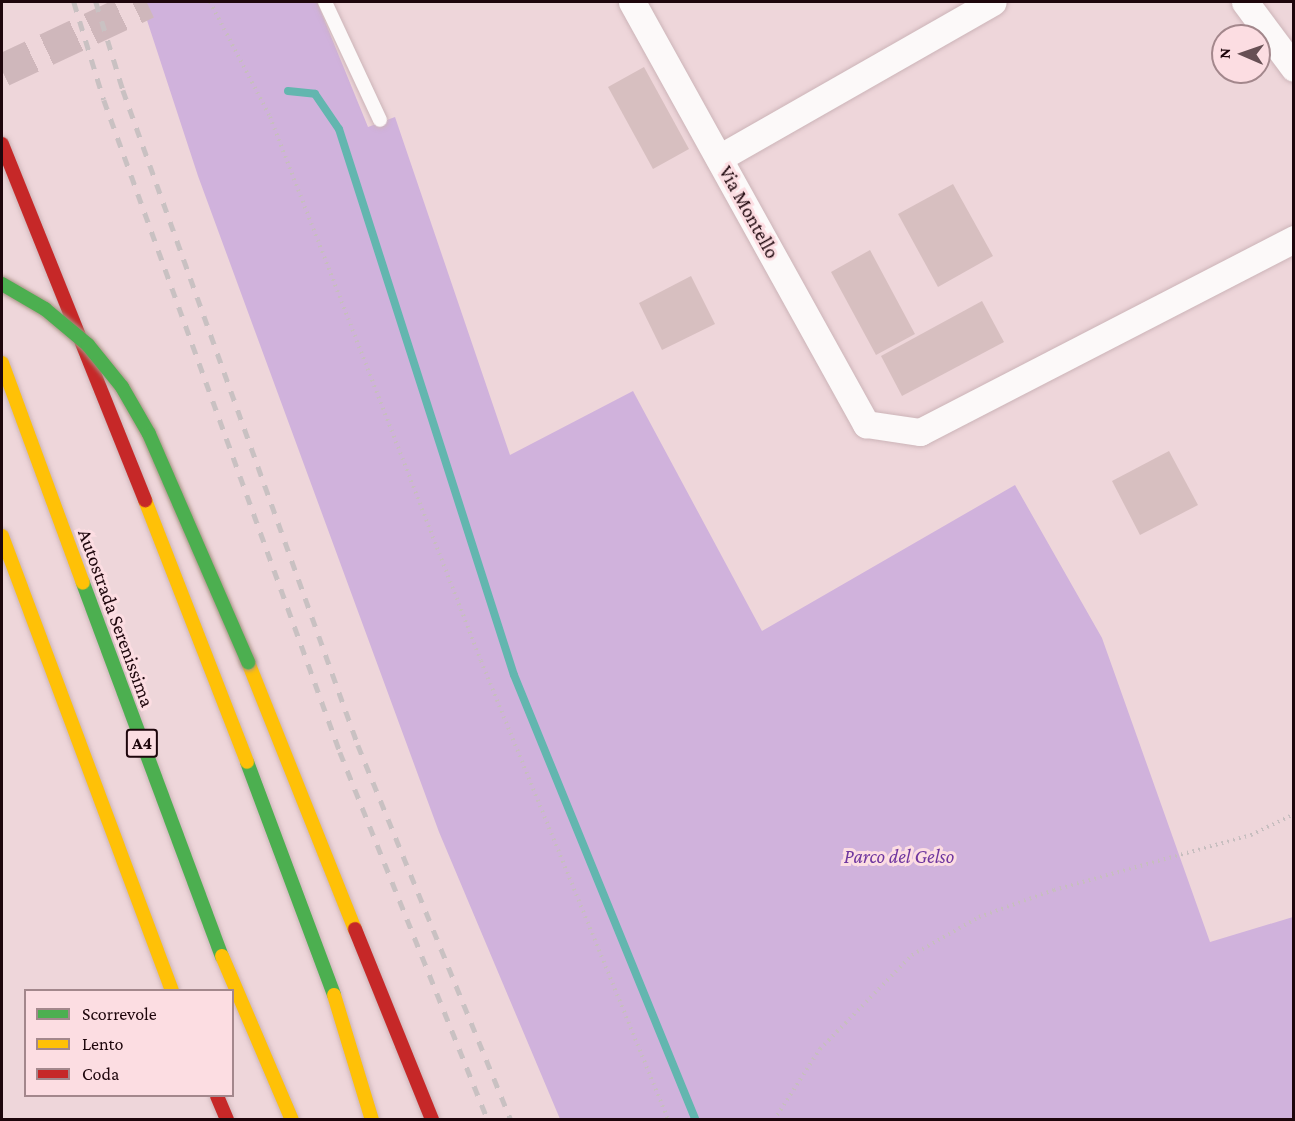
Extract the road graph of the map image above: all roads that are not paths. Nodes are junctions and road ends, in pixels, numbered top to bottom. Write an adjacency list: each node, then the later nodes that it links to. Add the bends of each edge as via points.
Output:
1 (325, 2): 6 (lane)
2 (632, 2): 8 (street, Via Montello)
3 (993, 2): 8 (street)
4 (1245, 2): 5 (street)
5 (1293, 68)
6 (380, 120)
7 (2, 144): 17 (highway, via 196,629 354,1049)
8 (719, 158): 9 (street, Via Montello, via 866,424 920,432)
9 (1293, 239)
10 (2, 284): 18 (highway, bridge, via 45,309 88,345 122,387 149,434 248,662)
11 (2, 363): 16 (highway, Autostrada Serenissima / A4, via 214,938)
12 (2, 536): 13 (highway)
13 (172, 989)
14 (218, 1097): 15 (highway)
15 (227, 1119)
16 (292, 1119)
17 (372, 1119)
18 (432, 1119)

